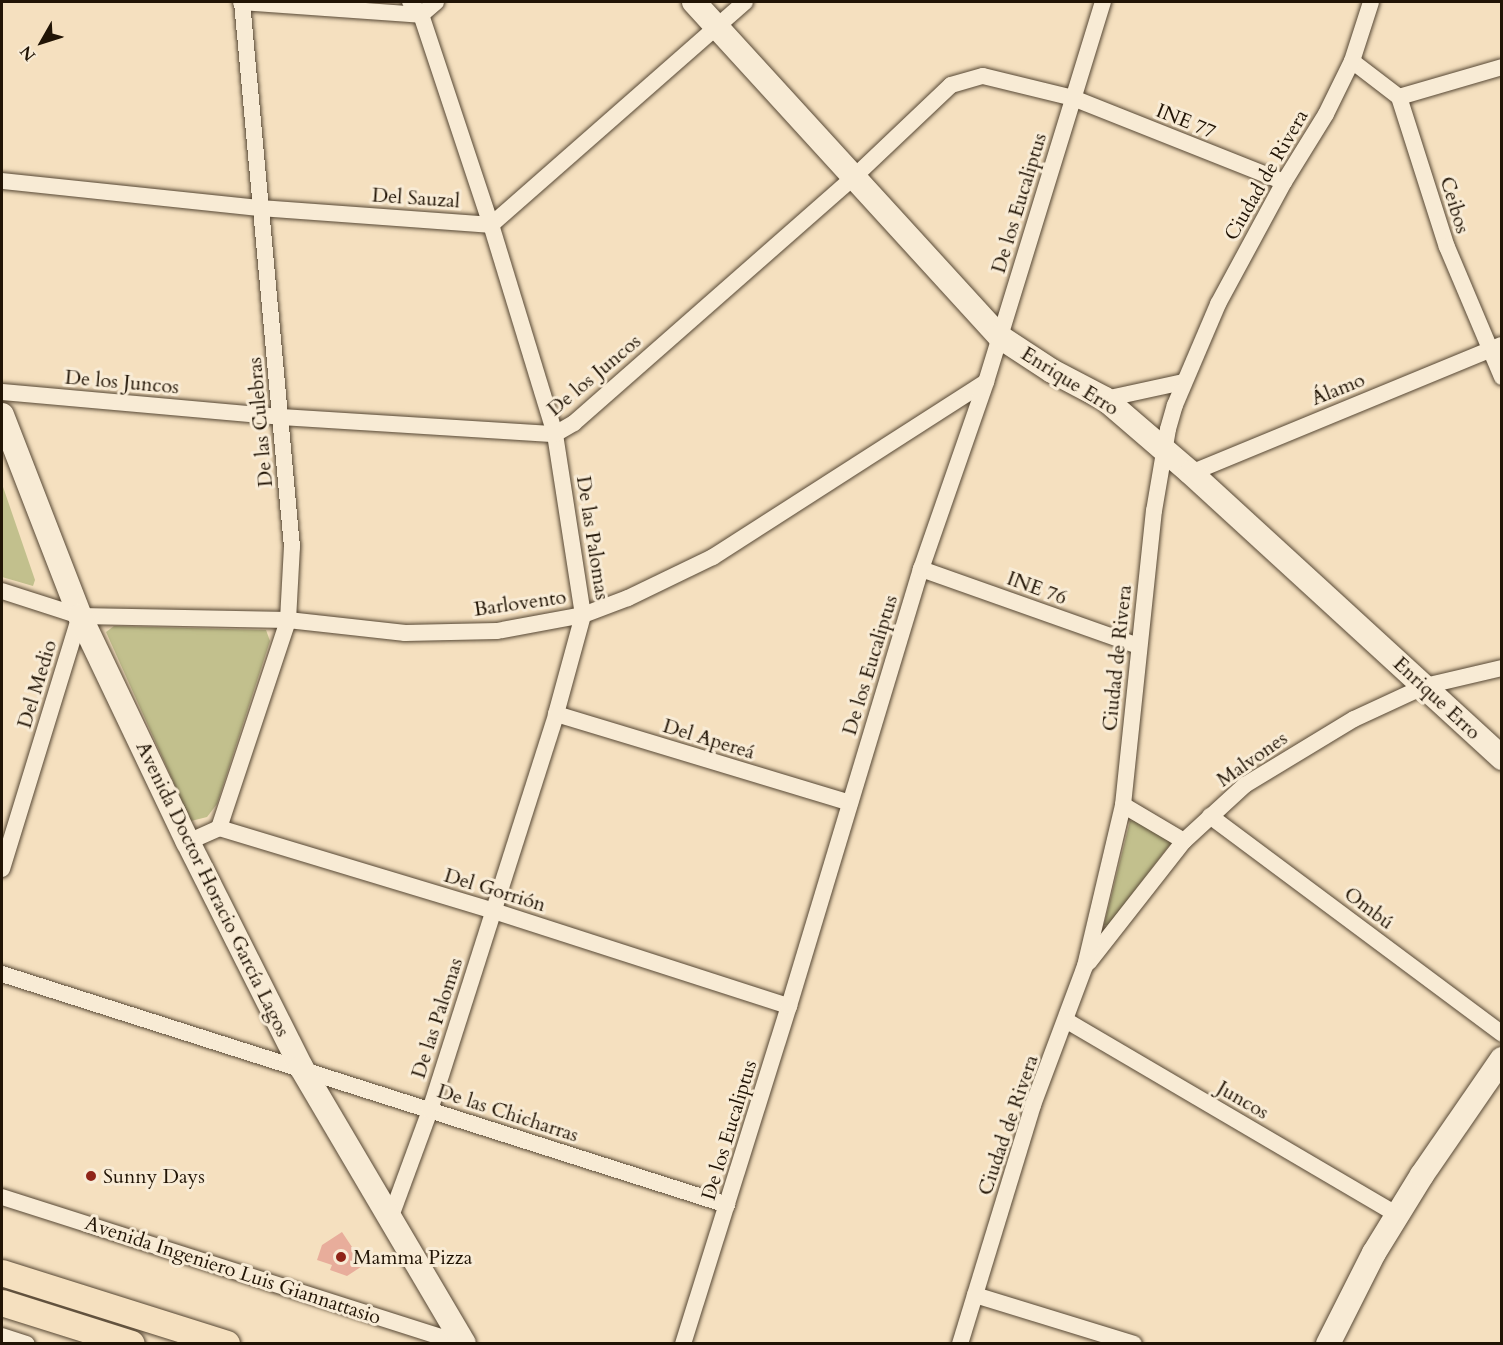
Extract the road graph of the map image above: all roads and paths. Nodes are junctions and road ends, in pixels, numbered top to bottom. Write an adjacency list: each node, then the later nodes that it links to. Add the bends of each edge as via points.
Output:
1 (241, 2): 8 (street); 17 (street, De las Culebras)
2 (410, 2): 8 (street, De las Palomas)
3 (436, 2): 8 (street)
4 (694, 2): 9 (street, Enrique Erro)
5 (745, 2): 9 (street)
6 (1103, 2): 13 (street, De los Eucaliptus)
7 (1371, 2): 10 (street, Ciudad de Rivera)
8 (421, 15): 18 (street, De las Palomas)
9 (716, 27): 14 (street, Enrique Erro); 18 (street)
10 (1352, 61): 12 (street); 16 (street, Ciudad de Rivera, via 1326,114)
11 (1502, 67): 12 (street)
12 (1399, 96): 20 (street, Ceibos, via 1447,247)
13 (1073, 98): 14 (street, De los Juncos, via 983,76 951,85); 16 (street, INE 77); 19 (street, De los Eucaliptus)
14 (853, 178): 19 (street, Enrique Erro); 28 (street, De los Juncos, via 574,423)
15 (2, 182): 17 (street, Del Sauzal)
16 (1284, 182): 23 (street, Ciudad de Rivera, via 1218,304)
17 (261, 208): 18 (street, Del Sauzal); 27 (street, De las Culebras)
18 (491, 225): 28 (street, De las Palomas)
19 (1000, 337): 22 (street, De los Eucaliptus); 25 (street, Enrique Erro)
20 (1495, 348): 21 (street, Ceibos); 30 (street, Álamo)
21 (1502, 377)
22 (986, 382): 31 (street, De los Eucaliptus); 33 (street, Barlovento, via 713,557)
23 (1183, 382): 25 (street); 29 (street, Ciudad de Rivera)
24 (2, 392): 27 (street, De los Juncos)
25 (1105, 399): 29 (street, Enrique Erro)
26 (2, 415): 34 (street, Avenida Doctor Horacio García Lagos)
27 (281, 417): 28 (street, De los Juncos); 35 (street, De las Culebras, via 292,547)
28 (555, 434): 33 (street, De las Palomas)
29 (1164, 449): 30 (street, Enrique Erro); 36 (street, Ciudad de Rivera)
30 (1191, 472): 38 (street, Enrique Erro)
31 (921, 568): 36 (street, INE 76); 41 (street, De los Eucaliptus)
32 (2, 591): 34 (street, Barlovento)
33 (583, 615): 35 (street, Barlovento, via 497,631 405,633); 39 (street, De las Palomas)
34 (80, 616): 35 (street, Barlovento); 46 (street, Avenida Doctor Horacio García Lagos); 47 (street, Del Medio)
35 (288, 620): 44 (street, De las Culebras)
36 (1139, 646): 42 (street, Ciudad de Rivera)
37 (1502, 668): 38 (street, Malvones)
38 (1425, 686): 40 (street, Enrique Erro); 43 (street, Malvones, via 1300,750 1245,785)
39 (556, 714): 41 (street, Del Apereá); 48 (street, De las Palomas)
40 (1502, 758)
41 (850, 803): 51 (street, De los Eucaliptus)
42 (1123, 805): 45 (street); 49 (street, Ciudad de Rivera)
43 (1210, 816): 45 (street, Malvones); 53 (street, Ombú)
44 (219, 828): 46 (street); 48 (street, Del Gorrión)
45 (1184, 841): 49 (street, Malvones)
46 (188, 842): 55 (street, Avenida Doctor Horacio García Lagos)
47 (2, 869)
48 (494, 910): 51 (street, Del Gorrión); 56 (street, De las Palomas)
49 (1085, 966): 52 (street, Ciudad de Rivera)
50 (2, 974): 55 (street, De las Chicharras)
51 (789, 1006): 58 (street, De los Eucaliptus)
52 (1067, 1021): 59 (street, Juncos); 62 (street, Ciudad de Rivera, via 1033,1105)
53 (1502, 1034)
54 (1502, 1059): 59 (street)
55 (301, 1067): 56 (street, De las Chicharras); 60 (street, Avenida Doctor Horacio García Lagos)
56 (430, 1110): 58 (street, De las Chicharras); 60 (street, De las Palomas)
57 (2, 1197): 68 (street, Avenida Ingeniero Luis Giannattasio)
58 (728, 1205): 69 (street, De los Eucaliptus)
59 (1398, 1215): 72 (street)
60 (390, 1219): 68 (street, Avenida Doctor Horacio García Lagos)
61 (2, 1273): 67 (main road)
62 (975, 1295): 70 (street, Ciudad de Rivera); 71 (street)
63 (2, 1303): 66 (main road)
64 (2, 1336): 65 (street)
65 (27, 1344)
66 (132, 1344)
67 (227, 1344)
68 (464, 1344)
69 (683, 1344)
70 (960, 1344)
71 (1134, 1344)
72 (1328, 1344)

